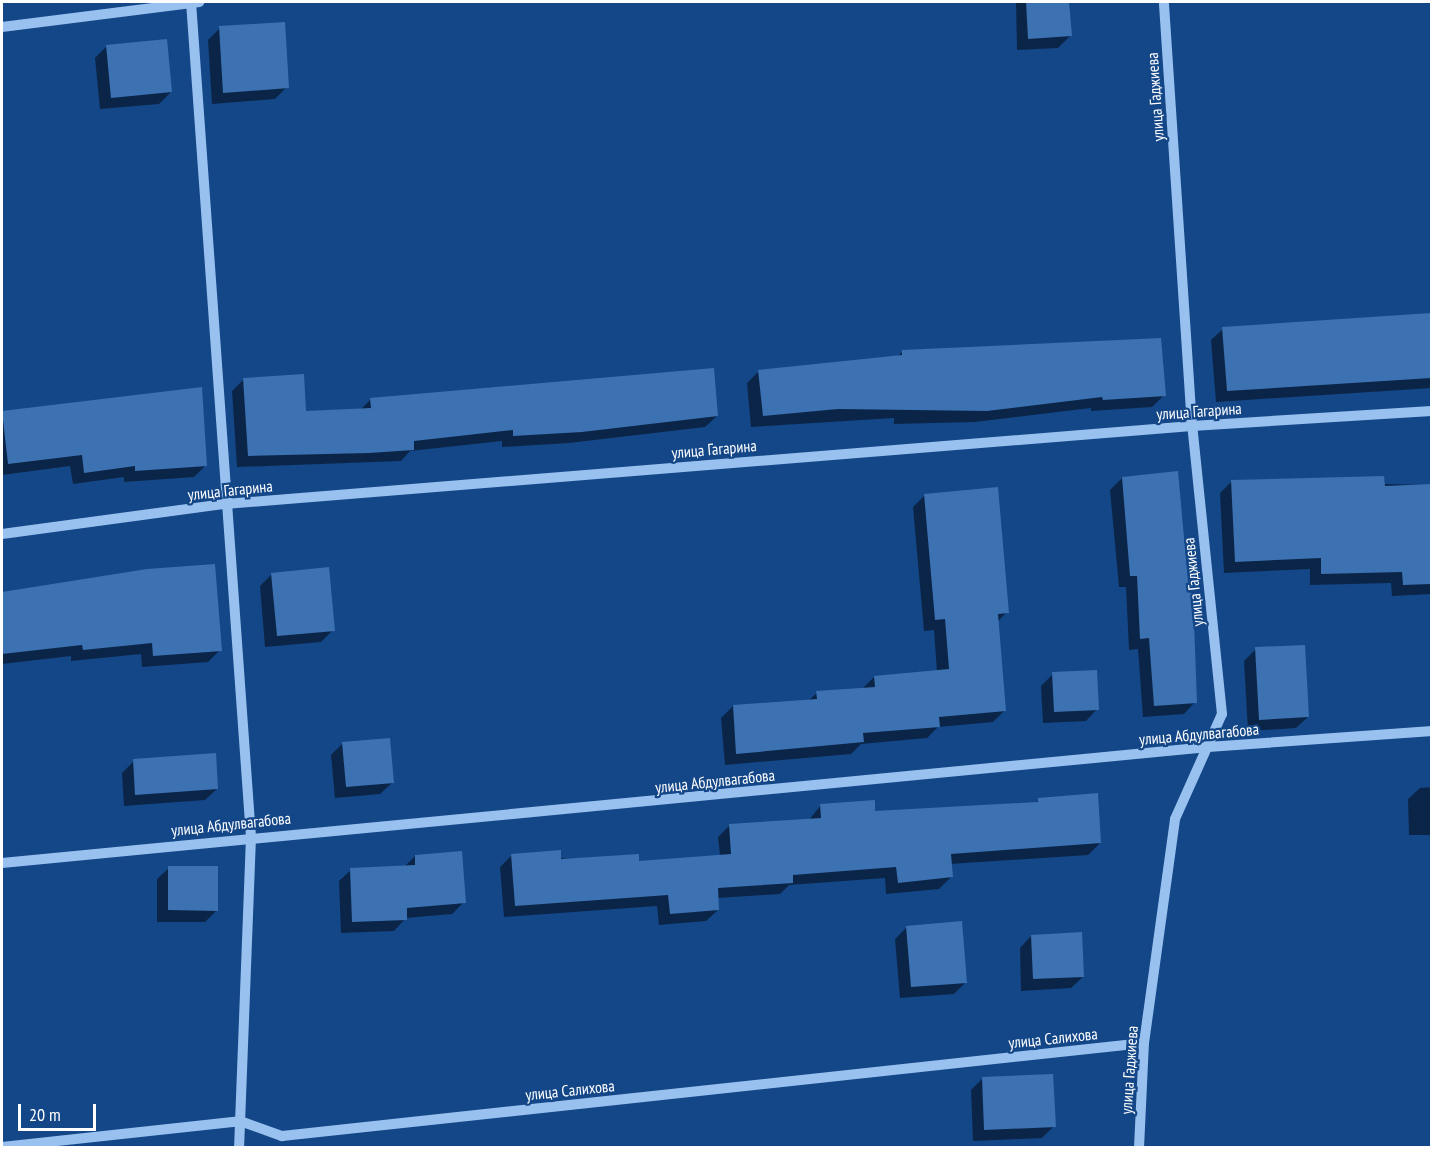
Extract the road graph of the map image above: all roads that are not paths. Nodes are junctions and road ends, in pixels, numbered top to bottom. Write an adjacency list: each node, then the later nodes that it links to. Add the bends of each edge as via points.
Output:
1 (191, 2): 2 (street); 4 (street); 7 (street)
2 (199, 2)
3 (1164, 2): 6 (street, улица Гаджиева)
4 (2, 27)
5 (1431, 411): 6 (street, улица Гагарина)
6 (1192, 426): 7 (street, улица Гагарина); 10 (street, улица Гаджиева, via 1222,714)
7 (225, 504): 8 (street, улица Гагарина); 11 (street)
8 (2, 534)
9 (1431, 731): 10 (street, улица Абдулвагабова)
10 (1208, 747): 11 (street, улица Абдулвагабова, via 682,800); 13 (street, улица Гаджиева, via 1176,819)
11 (251, 837): 12 (street, улица Абдулвагабова); 14 (street)
12 (2, 863)
13 (1144, 1043): 14 (street, улица Салихова, via 282,1136); 17 (street, улица Гаджиева)
14 (240, 1121): 15 (street, улица Салихова); 16 (street)
15 (2, 1147)
16 (239, 1148)
17 (1139, 1148)

